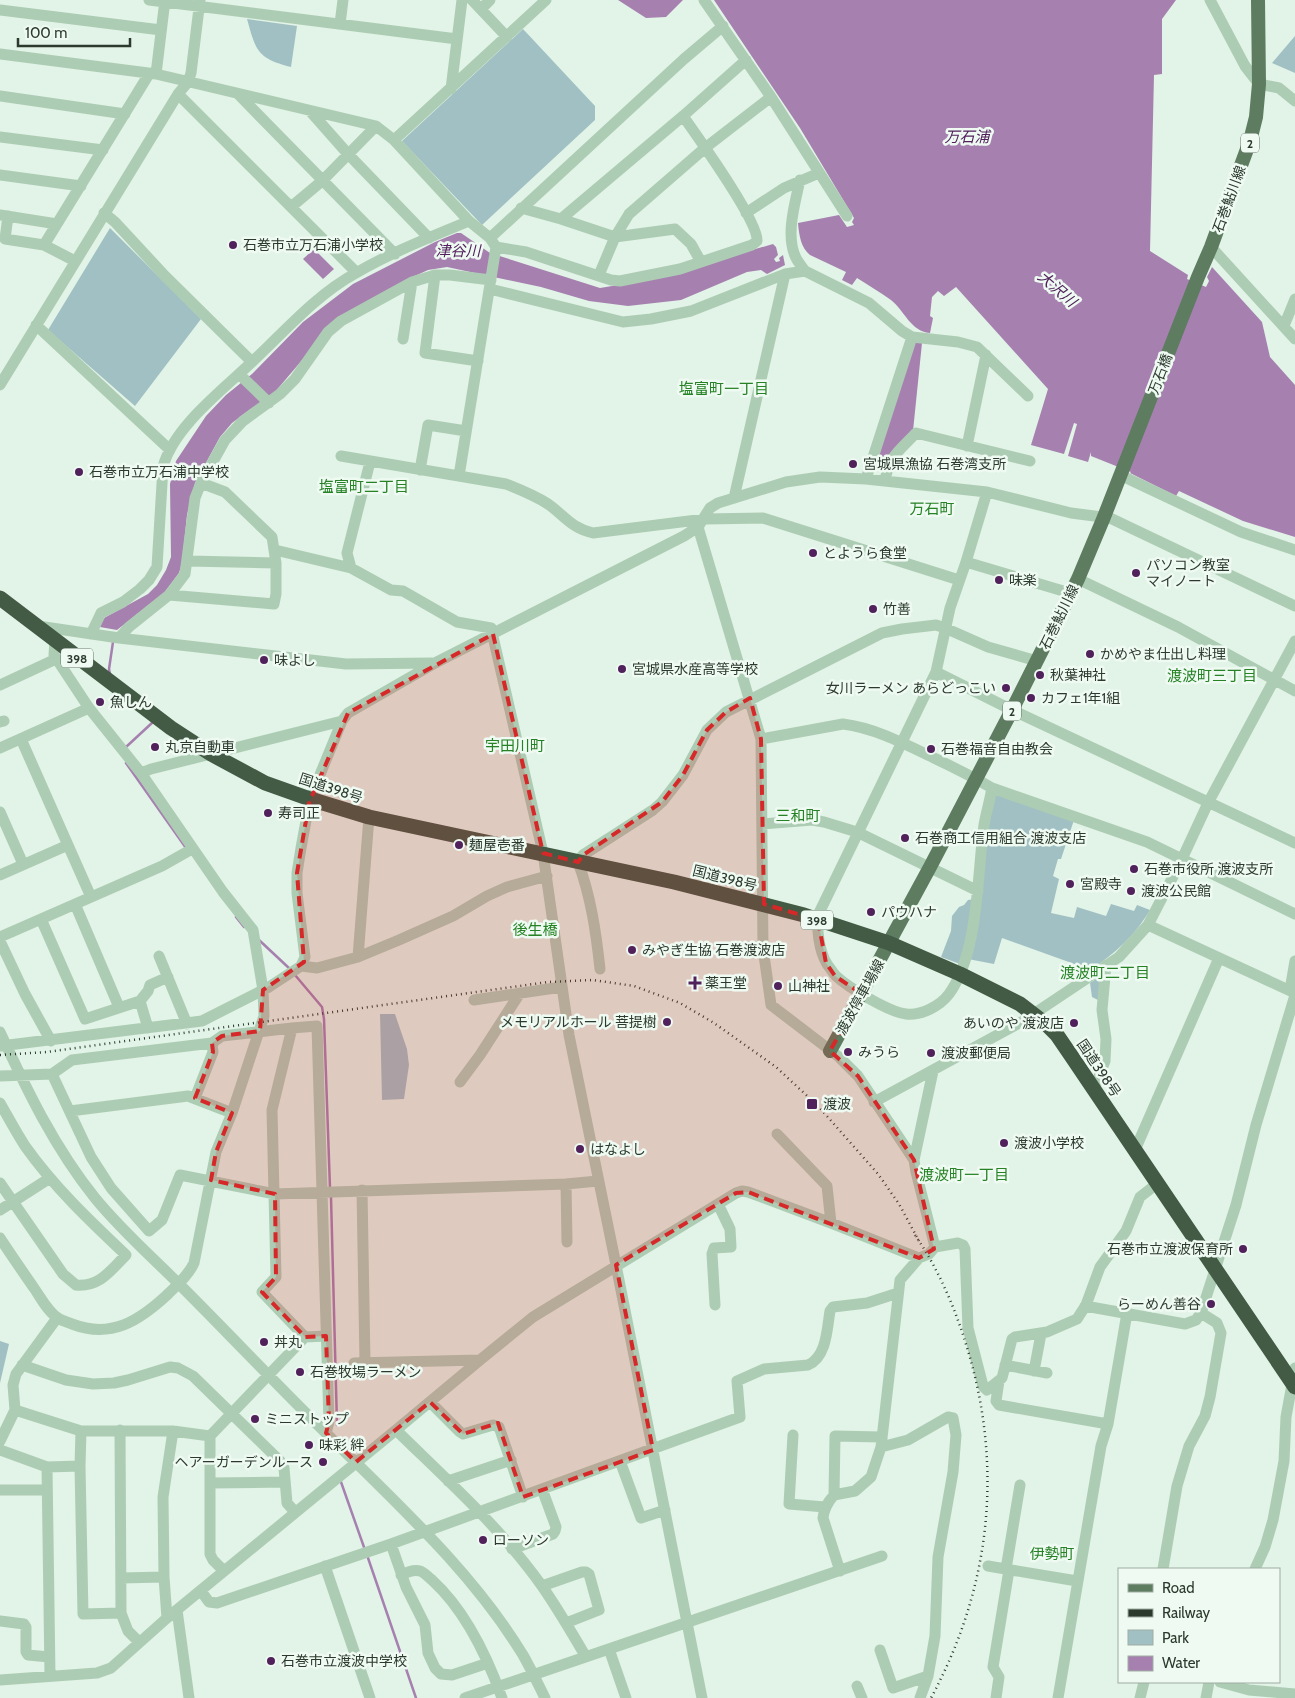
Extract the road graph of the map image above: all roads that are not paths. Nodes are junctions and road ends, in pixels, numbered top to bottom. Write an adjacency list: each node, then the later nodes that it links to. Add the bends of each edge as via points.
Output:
1 (149, 0): 9 (street)
2 (343, 0): 14 (street)
3 (462, 0): 18 (street)
4 (490, 0): 11 (street)
5 (546, 0): 17 (street)
6 (704, 0): 15 (street)
7 (1210, 0): 23 (street, via 1245,66)
8 (1258, 0): 23 (main road, 石巻鮎川線 / 2)
9 (165, 1): 10 (street); 16 (street)
10 (200, 3): 12 (street); 22 (street)
11 (476, 4): 17 (street)
12 (237, 5): 14 (street)
13 (0, 10): 16 (street)
14 (340, 24): 18 (street)
15 (723, 26): 20 (street); 45 (street)
16 (161, 30): 21 (street)
17 (507, 37): 24 (street)
18 (457, 39): 24 (street)
19 (0, 54): 21 (street)
20 (746, 60): 28 (street); 32 (street)
21 (153, 74): 22 (street); 31 (street)
22 (188, 82): 25 (street); 26 (street)
23 (1259, 84): 29 (street, via 1279,88); 57 (main road, 石巻鮎川線 / 2, via 1250,141)
24 (451, 89): 35 (street)
25 (178, 94): 44 (street); 46 (street)
26 (239, 95): 30 (street); 42 (street)
27 (0, 96): 31 (street)
28 (771, 97): 36 (street); 39 (street)
29 (1295, 101)
30 (310, 111): 33 (street); 38 (street)
31 (125, 114): 37 (street)
32 (683, 116): 36 (street); 50 (street)
33 (376, 126): 35 (street); 38 (street)
34 (0, 137): 37 (street)
35 (394, 140): 51 (street)
36 (705, 148): 47 (street); 53 (street, via 628,214)
37 (103, 150): 43 (street)
38 (348, 154): 42 (street); 54 (street)
39 (819, 173): 41 (street); 49 (street)
40 (0, 175): 43 (street)
41 (800, 180): 47 (street); 61 (street, via 791,216 791,232 795,256)
42 (322, 181): 44 (street); 58 (street)
43 (80, 186): 52 (street)
44 (292, 207): 62 (street)
45 (522, 208): 50 (street); 56 (street)
46 (104, 213): 59 (street); 77 (street)
47 (746, 213): 60 (street, via 757,241)
48 (4, 215): 52 (street); 55 (street, via 5,239)
49 (847, 216)
50 (561, 219): 53 (street)
51 (469, 221): 54 (street); 56 (street)
52 (58, 224): 55 (street)
53 (615, 237): 60 (street, via 676,230 691,244); 65 (street)
54 (429, 238): 58 (street)
55 (44, 245): 59 (street)
56 (494, 246): 65 (street, via 526,252); 68 (street)
57 (1211, 247): 66 (main road, 石巻鮎川線 / 2); 71 (street)
58 (395, 254): 62 (street)
59 (75, 261): 70 (street)
60 (701, 262): 65 (street, via 620,280)
61 (804, 271): 63 (street); 72 (street, via 869,304)
62 (356, 272): 77 (street, via 320,296)
63 (784, 274): 68 (street, via 691,311 623,322); 95 (street)
64 (435, 275): 67 (street); 68 (street, via 450,274); 76 (street, via 425,353)
65 (599, 275)
66 (1198, 277): 89 (main road, 万石橋 / 2)
67 (412, 282): 74 (street); 81 (street, via 341,321 328,332 295,380)
68 (491, 282): 76 (street)
69 (1295, 299): 71 (street)
70 (36, 325): 79 (street); 84 (street)
71 (1284, 326): 73 (street)
72 (912, 337): 75 (street, via 968,344); 91 (street)
73 (1295, 338)
74 (403, 339)
75 (986, 355): 80 (street); 83 (street)
76 (478, 361): 82 (street)
77 (252, 362): 78 (street)
78 (239, 374): 81 (street); 84 (street, via 200,409)
79 (0, 385)
80 (1028, 396)
81 (269, 403): 93 (street, via 243,421 224,440)
82 (466, 431): 88 (street, via 428,425); 90 (street)
83 (967, 446): 86 (street); 92 (street, via 916,433 893,457)
84 (170, 450): 112 (street, via 163,467 157,567 140,589 101,614)
85 (341, 456): 87 (street)
86 (1030, 461)
87 (370, 462): 88 (street); 103 (street, via 347,553)
88 (420, 470): 90 (street)
89 (1121, 474): 96 (main road, 石巻鮎川線 / 2); 99 (street, via 1241,532)
90 (458, 476): 97 (street, via 506,484 529,492 577,528 593,533)
91 (866, 479): 92 (street); 95 (street, via 808,478)
92 (886, 481): 94 (street)
93 (201, 483): 98 (street, via 225,492 272,537); 100 (street, via 192,515)
94 (987, 492): 96 (street, via 1071,514); 101 (street)
95 (734, 498): 97 (street, via 710,508)
96 (1104, 517): 104 (main road, 石巻鮎川線 / 2); 109 (street)
97 (701, 523): 105 (street, via 769,520); 113 (street, via 676,540); 124 (street)
98 (275, 550): 102 (street); 103 (street)
99 (1295, 550)
100 (188, 561): 102 (street); 107 (street, via 185,574)
101 (966, 562): 105 (street); 106 (street)
102 (276, 563): 107 (street, via 274,604)
103 (351, 568): 113 (street, via 391,590 403,590 457,622 491,628)
104 (1078, 579): 106 (main road, 石巻鮎川線 / 2); 121 (street, via 1178,627)
105 (960, 580): 111 (street)
106 (1070, 593): 118 (main road, 石巻鮎川線 / 2)
107 (169, 595): 114 (street)
108 (0, 598): 110 (highway, 国道398号 / 398)
109 (1295, 606)
110 (37, 626): 112 (street); 115 (highway, 国道398号 / 398)
111 (945, 628): 118 (street, via 988,647); 120 (street); 124 (street, via 936,625 882,633)
112 (91, 634): 114 (street)
113 (492, 634): 119 (street); 145 (street)
114 (119, 638): 119 (street, via 346,664)
115 (55, 641): 117 (street); 132 (highway, 国道398号 / 398, via 157,718)
116 (1295, 641): 121 (street)
117 (56, 659): 122 (street); 125 (street)
118 (1037, 661): 126 (main road, 石巻鮎川線 / 2)
119 (435, 663): 127 (street, via 348,713)
120 (936, 672): 126 (street); 130 (street)
121 (1274, 679): 123 (street); 137 (street)
122 (0, 685)
123 (1295, 691)
124 (750, 698): 129 (street); 147 (street, via 726,712 706,730 683,775 662,802 583,855)
125 (89, 708): 128 (street); 133 (street)
126 (1012, 710): 134 (main road, 石巻鮎川線 / 2); 137 (street)
127 (342, 721): 132 (street); 136 (street)
128 (21, 739): 131 (street); 143 (street)
129 (761, 740): 130 (street, via 843,724); 140 (street)
130 (902, 743): 134 (street); 141 (street)
131 (0, 748)
132 (211, 754): 133 (street); 136 (highway, 国道398号 / 398, via 265,783)
133 (141, 773): 144 (street)
134 (976, 778): 135 (street); 149 (main road, 石巻鮎川線 / 2)
135 (992, 788): 146 (street, via 1147,842); 152 (street, via 984,825)
136 (310, 799): 139 (highway, 国道398号 / 398); 168 (street, via 297,872 305,957)
137 (1208, 803): 142 (street); 146 (street)
138 (0, 812): 148 (street)
139 (369, 816): 145 (highway, 国道398号 / 398); 163 (street)
140 (762, 824): 141 (street, via 812,820); 155 (street)
141 (857, 832): 149 (street); 158 (street)
142 (1295, 843)
143 (68, 845): 148 (street); 153 (street)
144 (189, 851): 153 (street); 172 (street, via 253,930)
145 (543, 853): 147 (highway, 国道398号 / 398); 151 (street)
146 (1182, 859): 156 (street); 159 (street)
147 (578, 862): 155 (highway, 国道398号 / 398); 167 (street, via 593,910)
148 (23, 864): 150 (street)
149 (930, 867): 152 (street); 161 (main road, 石巻鮎川線 / 2)
150 (0, 874)
151 (548, 876): 163 (street, via 507,887 453,916); 171 (street)
152 (978, 891): 169 (street, via 970,942)
153 (91, 897): 154 (street)
154 (75, 904): 157 (street); 178 (street)
155 (764, 904): 158 (highway, 国道398号 / 398); 190 (street, via 763,948 771,1005)
156 (1295, 914)
157 (41, 919): 160 (street); 179 (street, via 85,1019)
158 (818, 920): 161 (highway, 国道398号 / 398); 175 (street, via 826,963 835,976)
159 (1148, 925): 164 (street); 166 (street, via 1119,957)
160 (0, 939): 187 (street)
161 (889, 943): 169 (highway, 国道398号 / 398); 175 (main road, 渡波停車場線)
162 (159, 956): 170 (street)
163 (358, 957): 168 (street)
164 (1219, 958): 174 (street); 202 (street)
165 (1295, 961): 174 (street)
166 (1106, 965): 180 (street); 195 (street, via 1102,1010 1105,1061)
167 (600, 969)
168 (296, 970): 172 (street)
169 (960, 974): 175 (street, via 942,1001 916,1014 891,1010); 180 (highway, 国道398号 / 398)
170 (168, 977): 177 (street, via 150,985); 181 (street)
171 (562, 987): 173 (street); 206 (street)
172 (263, 990): 181 (street); 184 (street, via 264,1016)
173 (520, 993): 176 (street); 194 (street)
174 (1294, 993): 222 (street)
175 (862, 994): 190 (main road, 渡波停車場線)
176 (474, 1000)
177 (140, 1001): 178 (street); 182 (street)
178 (119, 1007): 179 (street)
179 (101, 1013): 186 (street)
180 (1034, 1014): 191 (street); 195 (highway, 国道398号 / 398, via 1057,1035)
181 (187, 1024): 182 (street)
182 (148, 1028): 186 (street)
183 (292, 1028): 184 (street); 211 (street, via 317,1026); 212 (street, via 272,1110)
184 (260, 1031): 188 (street, via 222,1036); 200 (street)
185 (0, 1032): 223 (street, via 27,1090 64,1155 91,1193)
186 (111, 1033): 187 (street)
187 (51, 1041): 189 (street)
188 (212, 1043): 192 (street, via 72,1060); 196 (street, via 213,1052)
189 (0, 1046)
190 (830, 1050): 197 (street, via 858,1076)
191 (933, 1071): 197 (street); 203 (street)
192 (52, 1074): 193 (street); 199 (street)
193 (0, 1076)
194 (460, 1082)
195 (1094, 1089): 202 (highway, 国道398号 / 398)
196 (195, 1098): 199 (street, via 181,1096); 200 (street)
197 (874, 1102): 203 (street)
198 (0, 1103): 204 (street, via 24,1145)
199 (70, 1111): 205 (street, via 91,1157 111,1188 149,1231 162,1220 180,1175)
200 (232, 1113): 205 (street, via 216,1152)
201 (777, 1134): 216 (street, via 827,1186)
202 (1135, 1150): 208 (highway, 国道398号 / 398)
203 (914, 1160): 219 (street)
204 (50, 1178): 213 (street); 213 (street, via 126,1255 99,1282 83,1286 70,1281)
205 (211, 1180): 212 (street); 223 (street, via 194,1263)
206 (598, 1181): 209 (street); 221 (street)
207 (0, 1183): 213 (street)
208 (1158, 1183): 222 (highway, 国道398号 / 398); 226 (street, via 1140,1197 1126,1231 1100,1267)
209 (566, 1184): 210 (street); 218 (street)
210 (362, 1190): 211 (street); 233 (street, via 359,1362)
211 (322, 1191): 212 (street); 231 (street)
212 (275, 1194): 232 (street, via 276,1277 262,1292)
213 (14, 1202): 215 (street)
214 (718, 1204): 216 (street, via 736,1193 748,1192); 221 (street); 225 (street, via 730,1229 732,1247 714,1248 712,1254)
215 (0, 1210)
216 (831, 1223): 220 (street)
217 (0, 1238): 229 (street)
218 (567, 1242)
219 (934, 1247): 220 (street, via 929,1254); 240 (street, via 958,1243 965,1249 968,1328 983,1386 987,1390)
220 (919, 1258): 224 (street, via 900,1280)
221 (616, 1265): 233 (street, via 533,1317); 255 (street)
222 (1216, 1269): 228 (street); 239 (highway, 国道398号 / 398)
223 (179, 1284): 229 (street, via 136,1321 114,1328 83,1328); 237 (street)
224 (898, 1293): 253 (street); 255 (street, via 867,1303 833,1307 823,1347 813,1363 764,1369 737,1381 740,1417)
225 (715, 1305)
226 (1085, 1306): 227 (street); 230 (street, via 1077,1319)
227 (1127, 1313): 228 (street, via 1185,1324 1196,1320); 244 (street)
228 (1201, 1313): 280 (street, via 1217,1323 1221,1333 1205,1416 1188,1446 1177,1486)
229 (57, 1318): 234 (street)
230 (1041, 1334): 235 (street, via 1012,1339); 236 (street)
231 (326, 1336): 232 (street); 249 (street, via 329,1422)
232 (305, 1337): 237 (street)
233 (480, 1360): 241 (street)
234 (22, 1365): 242 (street, via 13,1385); 243 (street, via 66,1380 92,1384 114,1383 170,1367 178,1368 193,1376)
235 (1005, 1365): 236 (street); 240 (street)
236 (1034, 1371): 238 (street)
237 (268, 1374): 243 (street); 249 (street)
238 (1047, 1374)
239 (1294, 1379): 281 (street, via 1273,1520)
240 (1000, 1381): 244 (street, via 996,1401 999,1405)
241 (430, 1402): 246 (street); 256 (street, via 464,1434 493,1425 499,1427)
242 (15, 1410): 247 (street); 252 (street)
243 (232, 1412): 251 (street); 262 (street, via 280,1461)
244 (1108, 1424): 288 (street, via 1101,1446)
245 (120, 1430): 247 (street); 248 (street); 287 (street)
246 (396, 1430): 258 (street); 261 (street)
247 (81, 1431): 259 (street)
248 (173, 1431): 251 (street); 286 (street, via 163,1497)
249 (326, 1433): 258 (street)
250 (793, 1435): 270 (street, via 789,1504)
251 (210, 1436): 263 (street)
252 (0, 1442)
253 (881, 1442): 268 (street, via 871,1477 855,1491); 268 (street, via 835,1436); 305 (street, via 908,1440 948,1417 954,1421 953,1472 938,1557 937,1623)
254 (0, 1450): 260 (street)
255 (653, 1450): 257 (street); 271 (street)
256 (510, 1460): 261 (street); 269 (street)
257 (620, 1461): 267 (street); 271 (street, via 641,1518)
258 (356, 1462): 273 (street); 274 (street)
259 (80, 1466): 260 (street); 292 (street, via 83,1614)
260 (47, 1467): 266 (street)
261 (448, 1480): 272 (street)
262 (285, 1482): 263 (street); 273 (street, via 287,1503)
263 (210, 1483): 284 (street, via 210,1554)
264 (1020, 1485): 283 (street)
265 (0, 1490): 266 (street)
266 (47, 1490): 300 (street)
267 (542, 1490): 269 (street); 276 (street, via 556,1531)
268 (834, 1495): 270 (street)
269 (523, 1496): 272 (street)
270 (826, 1507): 282 (street, via 823,1518)
271 (665, 1510): 295 (street)
272 (478, 1511): 274 (street); 276 (street)
273 (295, 1512): 284 (street)
274 (424, 1532): 275 (street); 303 (street, via 490,1606)
275 (391, 1544): 278 (street); 285 (street)
276 (512, 1549): 289 (street)
277 (882, 1556): 282 (street)
278 (325, 1566): 290 (street, via 218,1603 209,1602); 314 (street)
279 (988, 1566): 283 (street)
280 (1163, 1568)
281 (1255, 1568)
282 (840, 1570): 295 (street)
283 (1008, 1570): 288 (street); 322 (street, via 993,1667 999,1677)
284 (224, 1571): 290 (street)
285 (401, 1575): 302 (street, via 412,1570 421,1571 439,1587 470,1627); 302 (street, via 425,1625 428,1653 435,1668 441,1674 452,1675)
286 (164, 1577): 287 (street); 293 (street)
287 (121, 1578): 292 (street)
288 (1077, 1581): 323 (street)
289 (542, 1586): 296 (street); 296 (street, via 582,1572 589,1574 599,1610)
290 (201, 1591): 291 (street)
291 (177, 1610): 293 (street); 313 (street)
292 (121, 1613): 297 (street, via 128,1631)
293 (167, 1618): 297 (street)
294 (0, 1622): 300 (street, via 24,1624 28,1655)
295 (687, 1622): 298 (street); 319 (street)
296 (566, 1623): 301 (street)
297 (139, 1642): 304 (street, via 105,1671)
298 (609, 1649): 301 (street); 318 (street)
299 (880, 1650): 305 (street, via 892,1688)
300 (49, 1657): 304 (street)
301 (586, 1657): 303 (street)
302 (488, 1663): 310 (street)
303 (533, 1675): 310 (street); 317 (street)
304 (50, 1676): 306 (street)
305 (928, 1676): 321 (street)
306 (0, 1680)
307 (1144, 1683): 324 (street)
308 (1209, 1683): 325 (street)
309 (1224, 1683): 312 (street, via 1249,1690)
310 (498, 1686): 315 (street); 316 (street)
311 (858, 1686): 320 (street)
312 (1295, 1694)
313 (189, 1698)
314 (370, 1698)
315 (466, 1698)
316 (502, 1698)
317 (545, 1698)
318 (626, 1698)
319 (702, 1698)
320 (862, 1698)
321 (920, 1698)
322 (996, 1698)
323 (1058, 1698)
324 (1140, 1698)
325 (1206, 1698)

